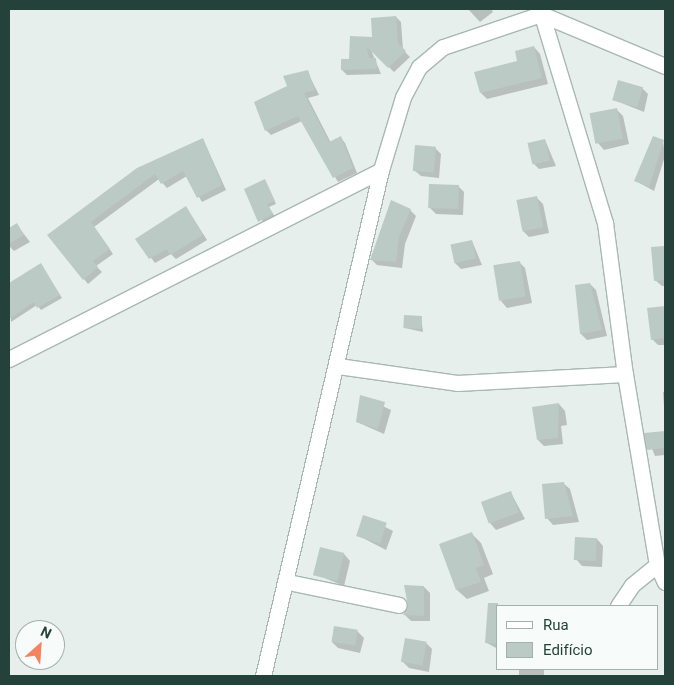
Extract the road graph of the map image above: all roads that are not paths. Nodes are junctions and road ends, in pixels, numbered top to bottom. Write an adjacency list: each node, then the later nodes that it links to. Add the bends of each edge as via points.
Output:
1 (541, 12): 2 (street); 3 (street, via 429,54 403,97); 6 (street, via 605,223)
2 (665, 66)
3 (381, 170): 4 (street); 5 (street)
4 (9, 359)
5 (338, 366): 6 (street, via 457,384); 8 (street)
6 (624, 374): 7 (street)
7 (657, 565): 9 (street); 11 (street, via 632,585)
8 (288, 582): 10 (street); 12 (street)
9 (665, 582)
10 (399, 604)
11 (619, 605)
12 (263, 676)

